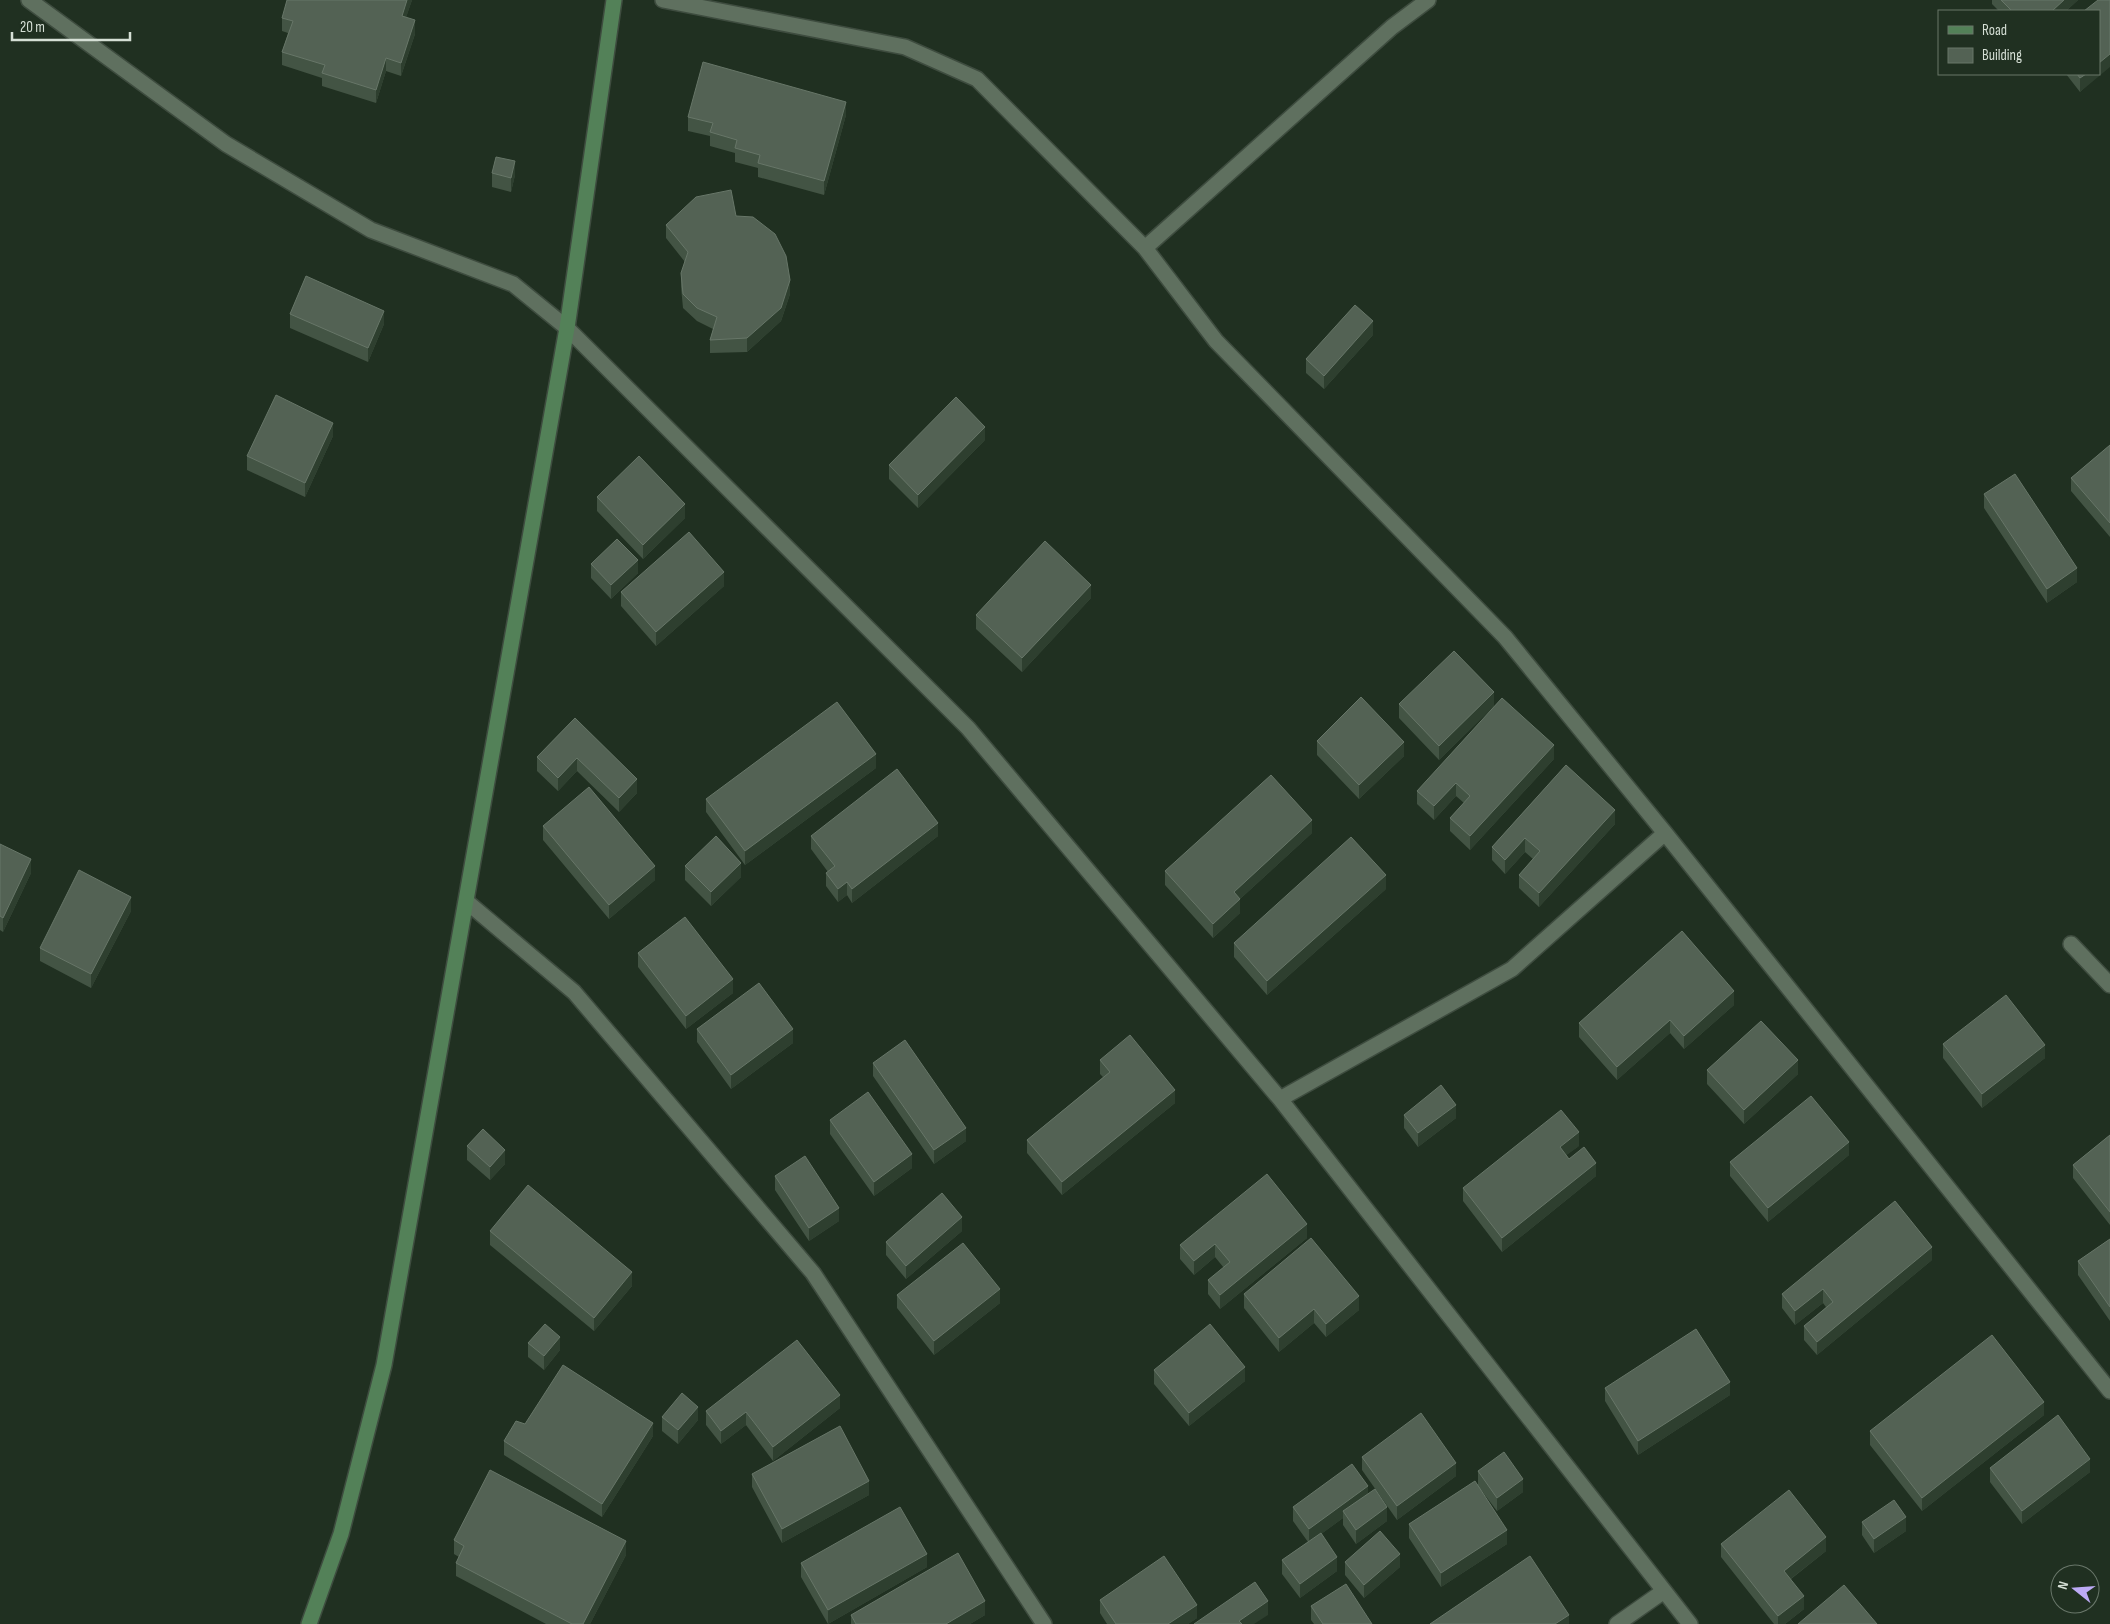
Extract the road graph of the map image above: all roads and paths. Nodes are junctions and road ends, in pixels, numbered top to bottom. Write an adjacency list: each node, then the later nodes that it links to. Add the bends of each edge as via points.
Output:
1 (29, 0): 6 (street, via 226,144 371,230 513,284)
2 (614, 0): 6 (main road)
3 (662, 0): 5 (street, via 905,47 977,79)
4 (1428, 0): 5 (street, via 1392,27)
5 (1145, 248): 7 (street, via 1216,341 1505,637)
6 (567, 328): 8 (main road); 11 (street, via 968,728)
7 (1665, 833): 11 (street, via 1512,969); 12 (street)
8 (467, 902): 14 (main road, via 384,1365 341,1534); 15 (street, via 574,992 813,1273)
9 (2071, 944): 10 (street)
10 (2110, 985)
11 (1280, 1099): 13 (street)
12 (2110, 1391)
13 (1664, 1591): 16 (street); 17 (street)
14 (309, 1624)
15 (1044, 1624)
16 (1617, 1624)
17 (1690, 1624)

